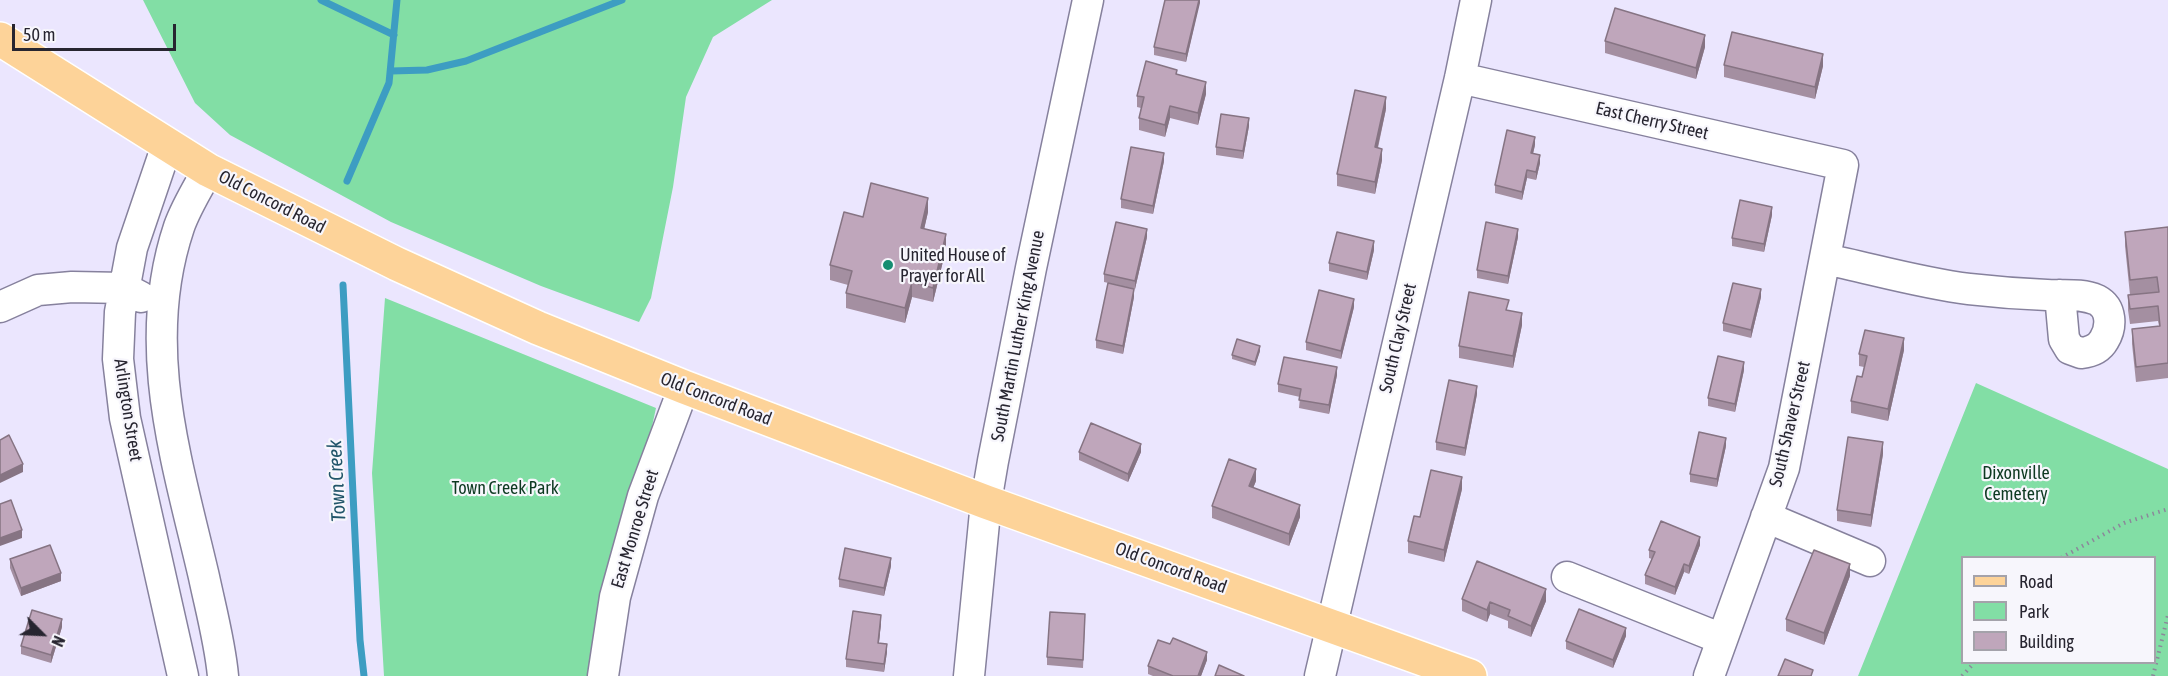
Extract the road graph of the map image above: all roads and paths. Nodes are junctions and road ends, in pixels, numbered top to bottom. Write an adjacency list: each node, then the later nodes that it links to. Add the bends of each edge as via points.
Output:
1 (1088, 0): 14 (street, South Martin Luther King Avenue)
2 (1476, 0): 4 (street, South Clay Street)
3 (0, 39): 5 (main road, Old Concord Road)
4 (1460, 78): 6 (street, East Cherry Street); 21 (street, South Clay Street)
5 (167, 145): 7 (main road, Old Concord Road); 9 (street, Arlington Street, via 132,248)
6 (1843, 165): 8 (street, South Shaver Street)
7 (208, 170): 12 (main road, Old Concord Road, via 516,318); 13 (street, Arlington Street, via 180,225 162,312 161,370)
8 (1825, 259): 10 (street, via 1971,289); 16 (street, South Shaver Street, via 1784,468)
9 (124, 288): 11 (street, via 39,290); 13 (street, via 143,298 144,387); 25 (street, Arlington Street, via 118,359 125,418)
10 (2060, 295)
11 (0, 307)
12 (684, 387): 14 (main road, Old Concord Road); 27 (street, East Monroe Street, via 643,496 615,597)
13 (182, 485): 26 (street, Arlington Street)
14 (986, 502): 21 (main road, Old Concord Road); 28 (street, South Martin Luther King Avenue)
15 (2168, 509): 17 (path, via 2124,523)
16 (1766, 517): 18 (street); 22 (street, South Shaver Street)
17 (2065, 556)
18 (1870, 561)
19 (1567, 577): 22 (street)
20 (2168, 615): 24 (path)
21 (1331, 625): 29 (street, South Clay Street); 30 (main road, Old Concord Road)
22 (1722, 639): 31 (street, South Shaver Street)
23 (1974, 664): 32 (path)
24 (2156, 664)
25 (183, 676)
26 (223, 676)
27 (603, 676)
28 (969, 676)
29 (1320, 676)
30 (1470, 676)
31 (1709, 676)
32 (1962, 676)

